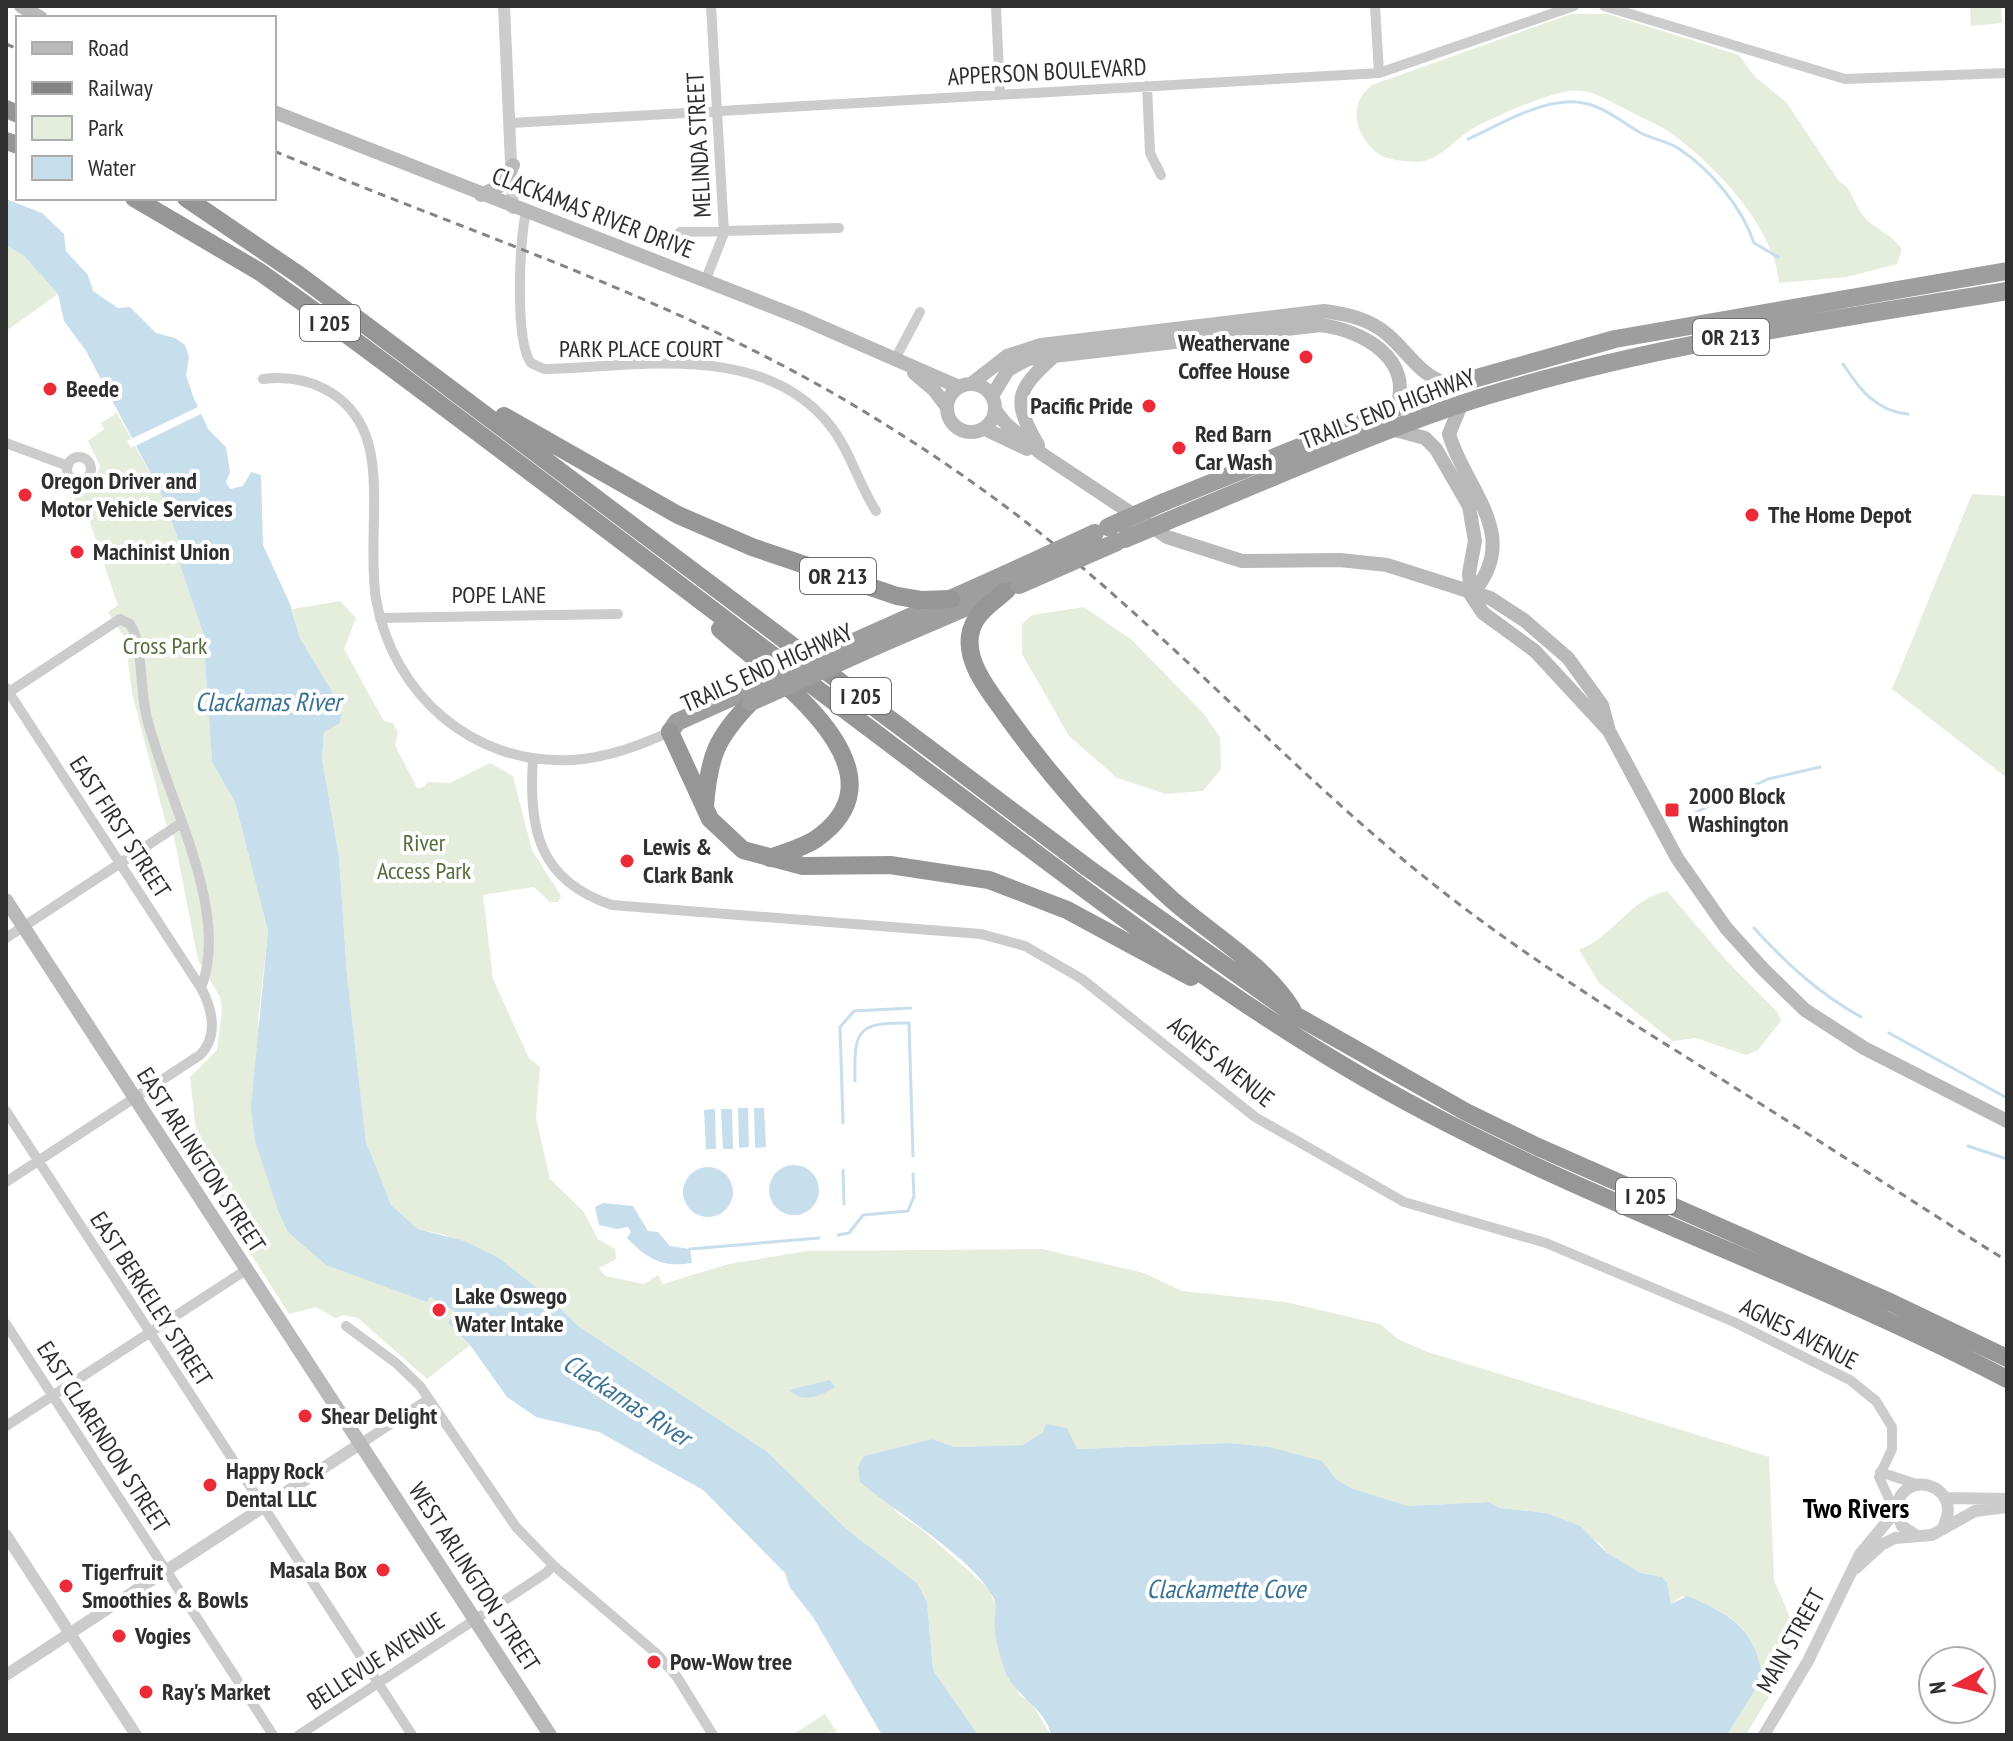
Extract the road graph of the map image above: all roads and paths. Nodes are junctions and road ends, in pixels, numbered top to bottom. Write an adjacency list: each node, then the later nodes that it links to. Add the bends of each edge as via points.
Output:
1 (504, 6): 13 (street)
2 (711, 6): 11 (street, MELINDA STREET)
3 (996, 6): 10 (street)
4 (1375, 6): 7 (street)
5 (1574, 6): 7 (street, APPERSON BOULEVARD)
6 (1604, 6): 8 (street, via 1845,79)
7 (1379, 73): 9 (street, APPERSON BOULEVARD)
8 (2007, 73)
9 (1147, 86): 10 (street, APPERSON BOULEVARD); 15 (street, via 1150,153)
10 (1000, 94): 11 (street, APPERSON BOULEVARD)
11 (718, 111): 13 (street, APPERSON BOULEVARD); 22 (street, MELINDA STREET)
12 (276, 113): 16 (main road, CLACKAMAS RIVER DRIVE)
13 (511, 123): 14 (street)
14 (513, 165): 16 (main road, via 502,185); 19 (street)
15 (1161, 175)
16 (481, 195): 19 (main road, CLACKAMAS RIVER DRIVE)
17 (137, 200): 45 (highway, I 205, via 260,272)
18 (189, 200): 29 (highway, I 205)
19 (520, 210): 24 (main road, CLACKAMAS RIVER DRIVE); 42 (street, PARK PLACE COURT, via 524,348 531,363 544,369 720,366 772,380 827,421)
20 (839, 228): 22 (street)
21 (680, 232): 22 (street)
22 (724, 233): 24 (street, MELINDA STREET)
23 (2007, 271): 31 (highway, TRAILS END HIGHWAY / OR 213, via 1624,337)
24 (706, 279): 28 (main road, CLACKAMAS RIVER DRIVE)
25 (2007, 291): 34 (highway, TRAILS END HIGHWAY / OR 213, via 1673,348)
26 (920, 312): 28 (street)
27 (1052, 358): 33 (main road, via 1028,359 1008,370); 36 (main road, via 1321,325 1365,338 1389,358 1400,381); 40 (main road, via 1028,381 1020,404)
28 (895, 359): 32 (main road, CLACKAMAS RIVER DRIVE); 35 (main road, CLACKAMAS RIVER DRIVE)
29 (431, 374): 47 (highway, OR 213, via 646,498 727,537 905,598); 63 (highway, I 205, via 1088,868)
30 (263, 379): 49 (street, via 289,377 323,387 343,401 361,426 371,459 372,558)
31 (1452, 385): 32 (main road, via 1424,374 1374,325 1324,311 1041,345 1007,356); 36 (highway, TRAILS END HIGHWAY / OR 213)
32 (965, 386): 33 (main road, CLACKAMAS RIVER DRIVE, via 983,387); 35 (main road, via 951,395)
33 (994, 403): 37 (main road); 40 (main road, CLACKAMAS RIVER DRIVE, via 1006,424)
34 (1461, 405): 38 (highway, TRAILS END HIGHWAY / OR 213); 46 (main road, via 1449,434 1485,507 1492,536 1485,580)
35 (947, 407): 37 (main road, CLACKAMAS RIVER DRIVE, via 951,422 963,431)
36 (1397, 407): 43 (highway, TRAILS END HIGHWAY / OR 213, bridge, via 1164,502)
37 (985, 429): 40 (main road)
38 (1395, 430): 43 (highway, TRAILS END HIGHWAY / OR 213, bridge, via 1182,515); 46 (main road, via 1425,438 1436,449 1469,506 1475,541)
39 (6, 443): 41 (street)
40 (1042, 454): 46 (main road, via 1185,545 1242,561 1378,563)
41 (68, 466)
42 (876, 511)
43 (1111, 535): 44 (highway, TRAILS END HIGHWAY / OR 213, bridge)
44 (1011, 583): 47 (highway, TRAILS END HIGHWAY / OR 213); 50 (highway, TRAILS END HIGHWAY / OR 213); 63 (highway, via 981,612 970,635 972,660 995,700 1084,814 1173,901 1278,987)
45 (680, 586): 57 (highway, via 718,628 830,729 845,756 848,788 832,825 809,843); 64 (highway, I 205)
46 (1471, 595): 67 (main road, via 1483,613 1551,666 1609,731 1677,858 1726,928 1763,969 1805,1010 1864,1048)
47 (951, 599): 50 (highway, TRAILS END HIGHWAY)
48 (618, 614): 49 (street, POPE LANE)
49 (380, 618): 54 (street, via 396,661 428,705 480,743)
50 (870, 642): 52 (highway, TRAILS END HIGHWAY, bridge)
51 (7, 691): 56 (street, via 120,619 135,631 147,718); 58 (street, EAST FIRST STREET)
52 (745, 698): 53 (highway, TRAILS END HIGHWAY, via 679,733); 55 (highway, via 714,750)
53 (670, 732): 54 (street, via 599,757); 55 (highway)
54 (533, 759): 80 (street, AGNES AVENUE, via 531,805 537,836 551,864 577,890 612,905 981,934 1025,946 1082,979 1255,1117 1376,1188 1404,1202 1546,1243 1734,1322 1850,1380 1876,1401 1892,1427 1892,1449)
55 (705, 808): 57 (highway, via 729,841)
56 (180, 824): 58 (street); 62 (street, via 207,912 210,952)
57 (770, 858): 64 (highway, via 803,866 923,868 989,880 1067,910)
58 (120, 863): 60 (street); 62 (street, EAST FIRST STREET)
59 (6, 900): 60 (main road, EAST ARLINGTON STREET)
60 (24, 927): 61 (street); 65 (main road, EAST ARLINGTON STREET)
61 (6, 938)
62 (201, 988): 65 (street, via 212,1014 206,1048)
63 (1295, 1015): 74 (highway, I 205, via 1524,1140)
64 (1271, 1020): 75 (highway, I 205, via 1466,1132 1886,1319)
65 (135, 1098): 68 (street); 70 (main road, EAST ARLINGTON STREET)
66 (6, 1111): 68 (street, EAST BERKELEY STREET)
67 (2007, 1121)
68 (38, 1161): 69 (street); 73 (street, EAST BERKELEY STREET)
69 (6, 1182)
70 (246, 1270): 73 (street); 79 (main road, EAST ARLINGTON STREET)
71 (6, 1324): 76 (street, EAST CLARENDON STREET)
72 (346, 1326): 77 (street, via 403,1369)
73 (149, 1333): 76 (street); 84 (street, EAST BERKELEY STREET)
74 (2007, 1358)
75 (2007, 1379)
76 (52, 1395): 78 (street); 92 (street, EAST CLARENDON STREET)
77 (429, 1399): 79 (street); 90 (street, via 492,1496)
78 (6, 1426)
79 (360, 1444): 84 (street); 93 (main road, WEST ARLINGTON STREET)
80 (1880, 1472): 81 (street); 86 (street)
81 (1916, 1484): 82 (street, via 1937,1487); 86 (street, MAIN STREET, via 1903,1491)
82 (1947, 1498): 83 (street); 87 (street)
83 (2007, 1499)
84 (264, 1507): 92 (street); 96 (street, EAST BERKELEY STREET)
85 (2007, 1507): 87 (street, MAIN STREET, via 1983,1509)
86 (1896, 1508): 89 (street, via 1902,1526); 91 (street, MAIN STREET, via 1869,1541)
87 (1944, 1525): 89 (street, MAIN STREET, via 1932,1535)
88 (6, 1535): 94 (street)
89 (1916, 1535): 91 (street, MAIN STREET, via 1887,1541)
90 (553, 1565): 93 (street, BELLEVUE AVENUE); 102 (street, via 657,1654)
91 (1856, 1568): 103 (street, MAIN STREET)
92 (166, 1571): 94 (street); 98 (street, EAST CLARENDON STREET)
93 (475, 1620): 96 (street, BELLEVUE AVENUE); 101 (main road, WEST ARLINGTON STREET)
94 (70, 1633): 95 (street); 97 (street)
95 (6, 1675)
96 (378, 1682): 99 (street, BELLEVUE AVENUE); 100 (street, EAST BERKELEY STREET)
97 (136, 1735)
98 (273, 1735)
99 (299, 1735)
100 (412, 1735)
101 (550, 1735)
102 (713, 1735)
103 (1764, 1735)

